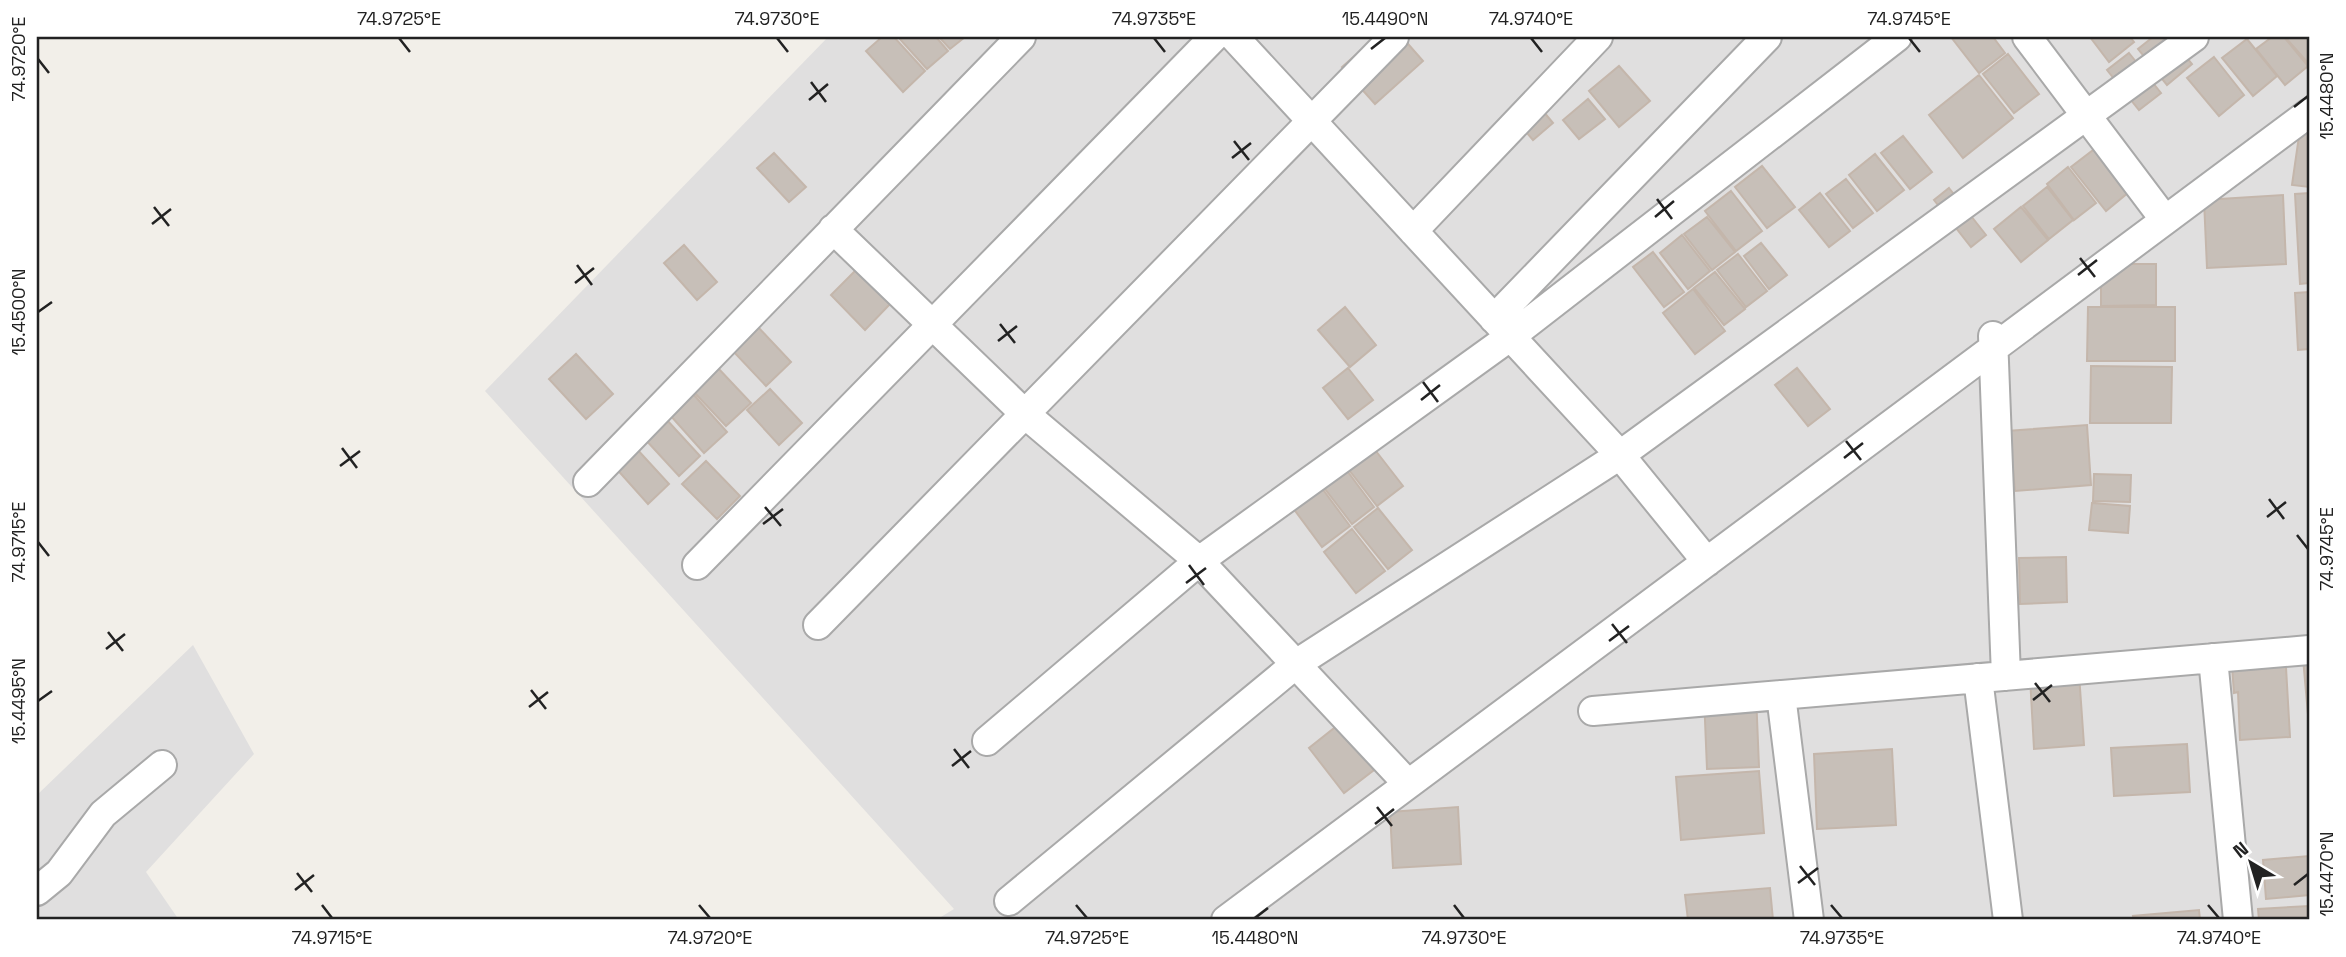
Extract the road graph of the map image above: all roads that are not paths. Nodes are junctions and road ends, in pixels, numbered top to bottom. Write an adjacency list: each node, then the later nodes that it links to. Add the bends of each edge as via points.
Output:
1 (1021, 37): 14 (street)
2 (1214, 37): 16 (street)
3 (1234, 37): 12 (street)
4 (1394, 37): 12 (street)
5 (1598, 37): 15 (street)
6 (1767, 37): 17 (street)
7 (1897, 37): 17 (street)
8 (2026, 37): 11 (street)
9 (2194, 37): 11 (street)
10 (2309, 113): 13 (street)
11 (2086, 116): 13 (street); 20 (street)
12 (1311, 121): 15 (street); 19 (street)
13 (2165, 220): 18 (street)
14 (833, 229): 16 (street); 21 (street)
15 (1413, 231): 17 (street)
16 (933, 325): 19 (street); 24 (street)
17 (1502, 327): 20 (street); 22 (street)
18 (1993, 342): 23 (street); 29 (street)
19 (1025, 414): 22 (street); 25 (street)
20 (1620, 455): 23 (street); 28 (street)
21 (588, 482)
22 (1199, 561): 28 (street); 33 (street)
23 (1707, 562): 35 (street)
24 (697, 565)
25 (818, 625)
26 (2309, 650): 27 (street)
27 (2213, 658): 29 (street); 41 (street)
28 (1296, 664): 35 (street); 37 (street)
29 (2006, 676): 30 (street)
30 (1978, 678): 31 (street); 40 (street)
31 (1781, 695): 32 (street); 39 (street)
32 (1593, 711)
33 (987, 741)
34 (162, 765): 36 (street, via 103,814 60,873)
35 (1408, 784): 38 (street)
36 (37, 891)
37 (1009, 901)
38 (1226, 920)
39 (1809, 920)
40 (2008, 920)
41 (2238, 920)

